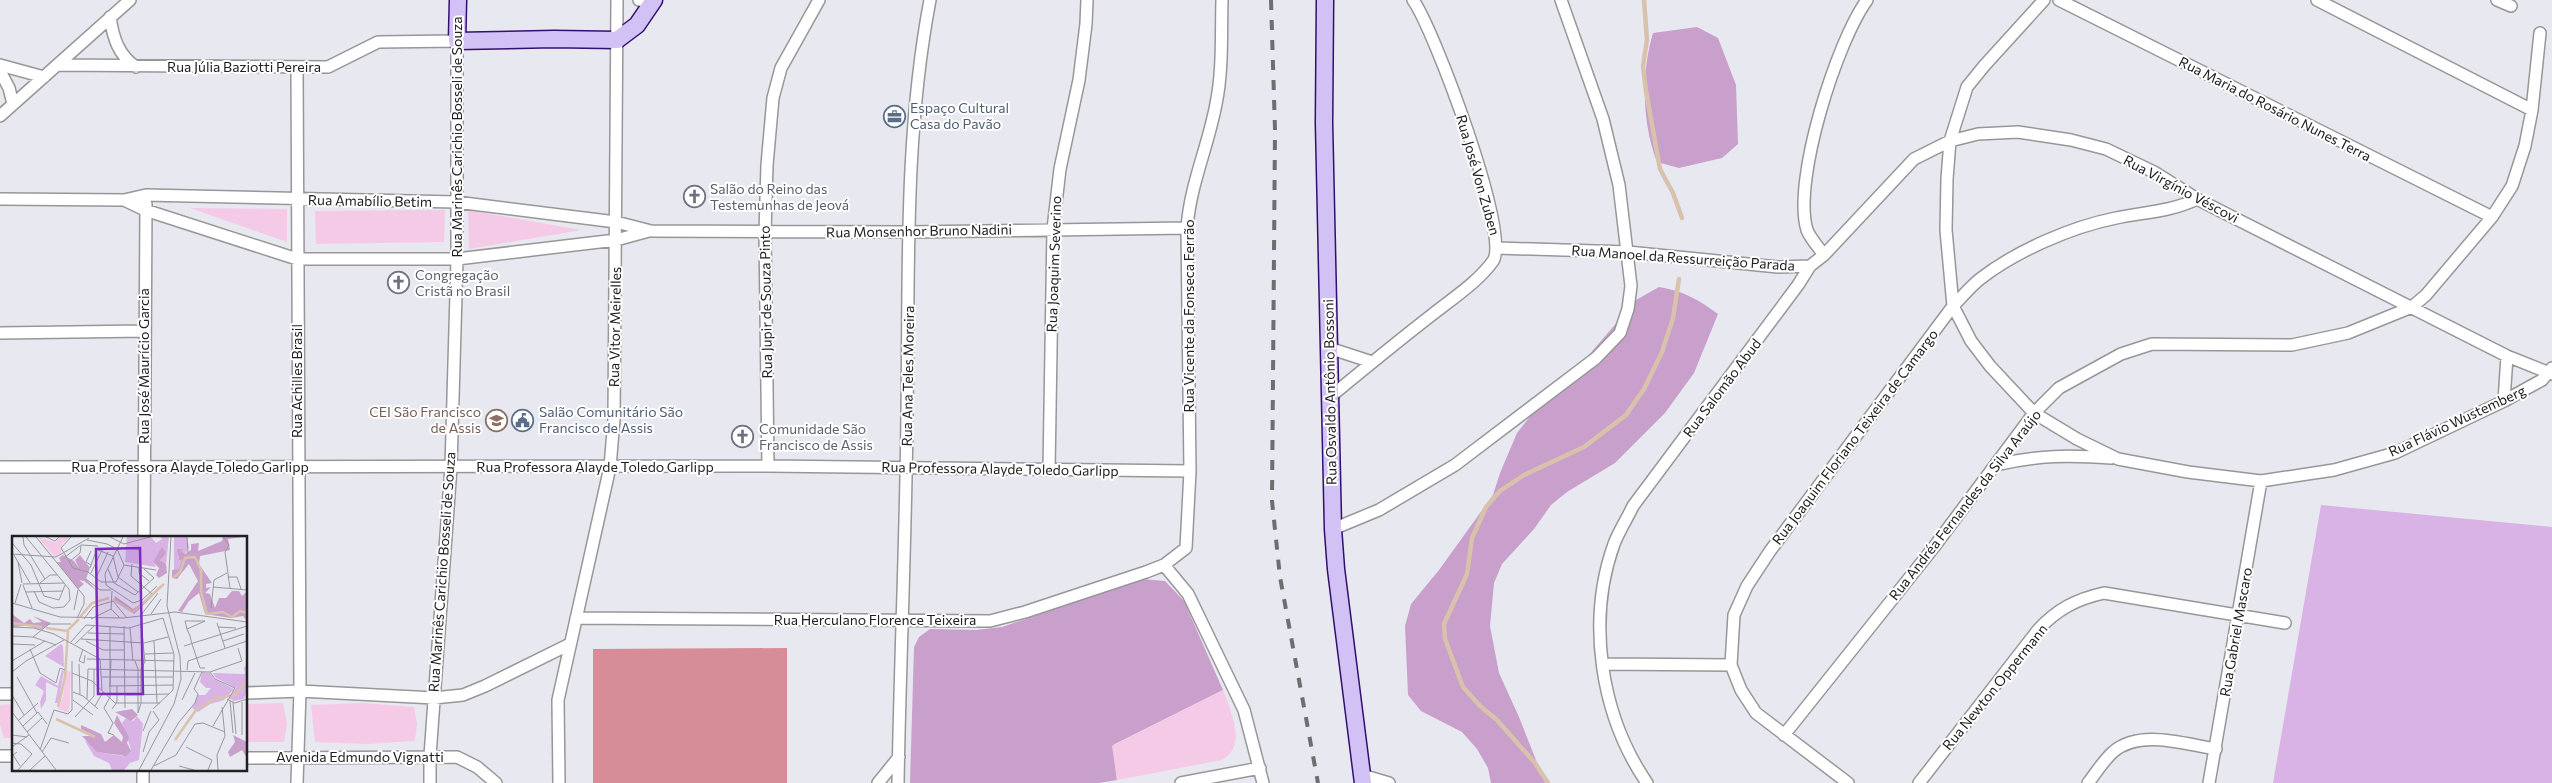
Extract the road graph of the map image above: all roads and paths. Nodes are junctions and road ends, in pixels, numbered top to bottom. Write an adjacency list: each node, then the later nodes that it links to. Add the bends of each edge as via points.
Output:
1 (130, 0): 18 (street)
2 (458, 0): 21 (street, Rua Marinês Carichio Bosseli de Souza)
3 (617, 0): 20 (street, Rua Vitor Meirelles)
4 (819, 0): 45 (street, Rua Jupir de Souza Pinto, via 781,68 773,98)
5 (930, 0): 44 (street, Rua Ana Teles Moreira, via 915,93)
6 (1087, 0): 42 (street, Rua Joaquim Severino, via 1079,80 1060,169)
7 (1222, 0): 41 (street, Rua Vicente da Fonseca Ferrão, via 1218,94 1192,190)
8 (1325, 0): 57 (street, Rua Osvaldo Antônio Bossoni)
9 (1413, 0): 47 (street, Rua José Von Zuben, via 1431,31 1470,140 1495,229)
10 (1561, 0): 48 (street, via 1603,119 1619,185)
11 (1867, 0): 49 (street, via 1837,57 1819,114 1808,172 1807,231)
12 (2044, 0): 31 (street, Rua Flávio Wustemberg, via 1967,87)
13 (2059, 0): 39 (street, Rua Maria do Rosário Nunes Terra)
14 (2317, 0): 29 (street)
15 (2497, 0): 17 (street)
16 (648, 1): 20 (street, via 638,25)
17 (2511, 6)
18 (110, 17): 23 (street); 24 (street, via 113,37 121,52)
19 (2540, 33): 29 (street, Rua Andréa Fernandes da Silva Araújo)
20 (617, 40): 21 (street, Rua Júlia Baziotti Pereira); 40 (street, Rua Vitor Meirelles)
21 (457, 41): 25 (street, Rua Júlia Baziotti Pereira, via 378,42 328,67); 37 (street, Rua Marinês Carichio Bosseli de Souza)
22 (0, 65): 27 (street)
23 (58, 65): 24 (street, Rua Júlia Baziotti Pereira); 27 (street)
24 (136, 67): 25 (street, Rua Júlia Baziotti Pereira)
25 (297, 68): 36 (street, Rua Achilles Brasil)
26 (0, 71): 28 (street)
27 (44, 77): 28 (street)
28 (13, 104): 30 (street)
29 (2532, 110): 39 (street, Rua Andréa Fernandes da Silva Araújo, via 2512,186)
30 (0, 116)
31 (1950, 141): 34 (street, Rua Virgínio Véscovi, via 1978,134 2018,132 2071,140 2106,149 2154,172); 49 (street, Rua Virgínio Véscovi, via 1914,159); 53 (street, Rua Flávio Wustemberg, via 1946,230)
32 (146, 195): 35 (street, Rua Amabílio Betim); 36 (street, Rua Amabílio Betim); 38 (street, Rua José Maurício Garcia)
33 (0, 199): 35 (street, Rua Amabílio Betim)
34 (2197, 199): 53 (street, Rua Joaquim Floriano Teixeira de Camargo, via 2178,208 2083,227 2043,243 1980,279); 54 (street, Rua Virgínio Véscovi)
35 (124, 200): 38 (street, Rua Amabílio Betim)
36 (298, 200): 37 (street, Rua Amabílio Betim); 50 (street, Rua Achilles Brasil)
37 (456, 202): 40 (street, Rua Amabílio Betim); 51 (street, Rua Marinês Carichio Bosseli de Souza)
38 (145, 210): 50 (street, Rua Monsenhor Bruno Nadini); 55 (street, Rua José Maurício Garcia)
39 (2492, 217): 54 (street, Rua Andréa Fernandes da Silva Araújo)
40 (616, 222): 43 (street, Rua Monsenhor Bruno Nadini); 46 (street, Rua Vitor Meirelles)
41 (1187, 228): 42 (street, Rua Monsenhor Bruno Nadini); 74 (street, Rua Vicente da Fonseca Ferrão)
42 (1053, 229): 44 (street, Rua Monsenhor Bruno Nadini); 73 (street, Rua Joaquim Severino)
43 (652, 231): 45 (street, Rua Monsenhor Bruno Nadini); 46 (street, Rua Monsenhor Bruno Nadini)
44 (909, 232): 45 (street, Rua Monsenhor Bruno Nadini); 71 (street, Rua Ana Teles Moreira)
45 (765, 233): 67 (street, Rua Jupir de Souza Pinto)
46 (616, 240): 51 (street, Rua Monsenhor Bruno Nadini); 70 (street, Rua Vitor Meirelles, via 614,419)
47 (1497, 248): 48 (street, Rua Manoel da Ressurreição Parada); 59 (street, Rua José Von Zuben, via 1494,260 1467,286)
48 (1628, 252): 52 (street, Rua Manoel da Ressurreição Parada, via 1778,267); 76 (street, via 1631,286 1628,309 1620,333 1596,358 1455,465 1379,510)
49 (1824, 255): 52 (street, Rua Salomão Abud)
50 (297, 259): 51 (street, Rua Monsenhor Bruno Nadini); 72 (street, Rua Achilles Brasil)
51 (457, 259): 69 (street, Rua Marinês Carichio Bosseli de Souza)
52 (1810, 266): 84 (street, Rua Salomão Abud, via 1633,506 1614,544 1604,585 1600,633)
53 (1953, 306): 63 (street, Rua Flávio Wustemberg, via 1985,360); 85 (street, Rua Joaquim Floriano Teixeira de Camargo, via 1770,550 1747,586 1734,615)
54 (2412, 307): 58 (street, Rua Virgínio Véscovi); 63 (street, Rua Andréa Fernandes da Silva Araújo, via 2348,333 2292,345 2152,344 2121,354 2059,388)
55 (144, 331): 56 (street); 66 (street, Rua José Maurício Garcia)
56 (0, 333)
57 (1328, 348): 59 (street); 61 (street, Rua Osvaldo Antônio Bossoni)
58 (2507, 356): 60 (street, Rua Virgínio Véscovi); 62 (street)
59 (1372, 362): 61 (street, Rua José Von Zuben)
60 (2551, 372): 62 (street, Rua Flávio Wustemberg)
61 (1330, 397): 76 (street, Rua Osvaldo Antônio Bossoni)
62 (2504, 401): 75 (street, Rua Flávio Wustemberg, via 2395,453 2334,470)
63 (2034, 413): 64 (street, Rua Flávio Wustemberg); 65 (street, Rua Andréa Fernandes da Silva Araújo)
64 (2118, 459): 65 (street, via 2050,456); 75 (street, Rua Flávio Wustemberg)
65 (1996, 464): 89 (street, Rua Andréa Fernandes da Silva Araújo)
66 (144, 466): 68 (street, Rua Professora Alayde Toledo Garlipp); 72 (street, Rua Professora Alayde Toledo Garlipp); 77 (street, Rua José Maurício Garcia)
67 (768, 466): 70 (street, Rua Professora Alayde Toledo Garlipp); 71 (street, Rua Professora Alayde Toledo Garlipp)
68 (0, 467)
69 (450, 467): 70 (street, Rua Professora Alayde Toledo Garlipp); 72 (street, Rua Professora Alayde Toledo Garlipp); 88 (street, Rua Marinês Carichio Bosseli de Souza)
70 (610, 467): 80 (street, Rua Vitor Meirelles)
71 (907, 467): 73 (street, Rua Professora Alayde Toledo Garlipp); 81 (street, Rua Ana Teles Moreira)
72 (298, 468): 86 (street, Rua Achilles Brasil)
73 (1049, 470): 74 (street, Rua Professora Alayde Toledo Garlipp)
74 (1190, 471): 78 (street, Rua Vicente da Fonseca Ferrão, via 1186,548)
75 (2261, 481): 79 (street, Rua Gabriel Mascaro)
76 (1333, 528): 97 (street, Rua Osvaldo Antônio Bossoni)
77 (144, 536)
78 (1164, 564): 81 (street, Rua Herculano Florence Teixeira, via 990,621); 95 (street, via 1188,594 1244,710)
79 (2239, 616): 82 (street, Rua Newton Oppermann); 90 (street, Rua Gabriel Mascaro); 110 (street, Rua Newton Oppermann, via 2104,593 2082,598 2062,608 2038,630)
80 (576, 618): 81 (street, Rua Herculano Florence Teixeira); 83 (street, Rua Vitor Meirelles)
81 (901, 620): 92 (street, Rua Ana Teles Moreira)
82 (2285, 624)
83 (568, 645): 88 (street, via 464,695); 102 (street, Rua Vitor Meirelles, via 558,700)
84 (1603, 664): 85 (street); 108 (street, Rua Salomão Abud, via 1610,707 1631,759)
85 (1731, 666): 89 (street, Rua Joaquim Floriano Teixeira de Camargo, via 1756,713)
86 (300, 691): 87 (street); 88 (street); 94 (street, Rua Achilles Brasil)
87 (248, 692)
88 (434, 698): 91 (street, Rua Marinês Carichio Bosseli de Souza)
89 (1784, 735): 109 (street, Rua Joaquim Floriano Teixeira de Camargo)
90 (2216, 749): 111 (street, via 2162,740 2139,740 2112,753); 112 (street, Rua Gabriel Mascaro)
91 (430, 756): 94 (street, Avenida Edmundo Vignatti); 100 (street, Rua Marinês Carichio Bosseli de Souza); 101 (street, Avenida Edmundo Vignatti, via 457,757 477,767)
92 (898, 757): 103 (street); 104 (street, Rua Ana Teles Moreira)
93 (248, 758): 94 (street, Avenida Edmundo Vignatti)
94 (297, 758): 99 (street, Rua Achilles Brasil)
95 (1260, 768): 105 (street); 106 (street)
96 (143, 770): 98 (street)
97 (1362, 779): 107 (street)
98 (143, 783)
99 (297, 783)
100 (430, 783)
101 (496, 783)
102 (559, 783)
103 (878, 783)
104 (898, 783)
105 (1181, 783)
106 (1263, 783)
107 (1389, 783)
108 (1647, 783)
109 (1848, 783)
110 (1919, 783)
111 (2088, 783)
112 (2210, 783)

